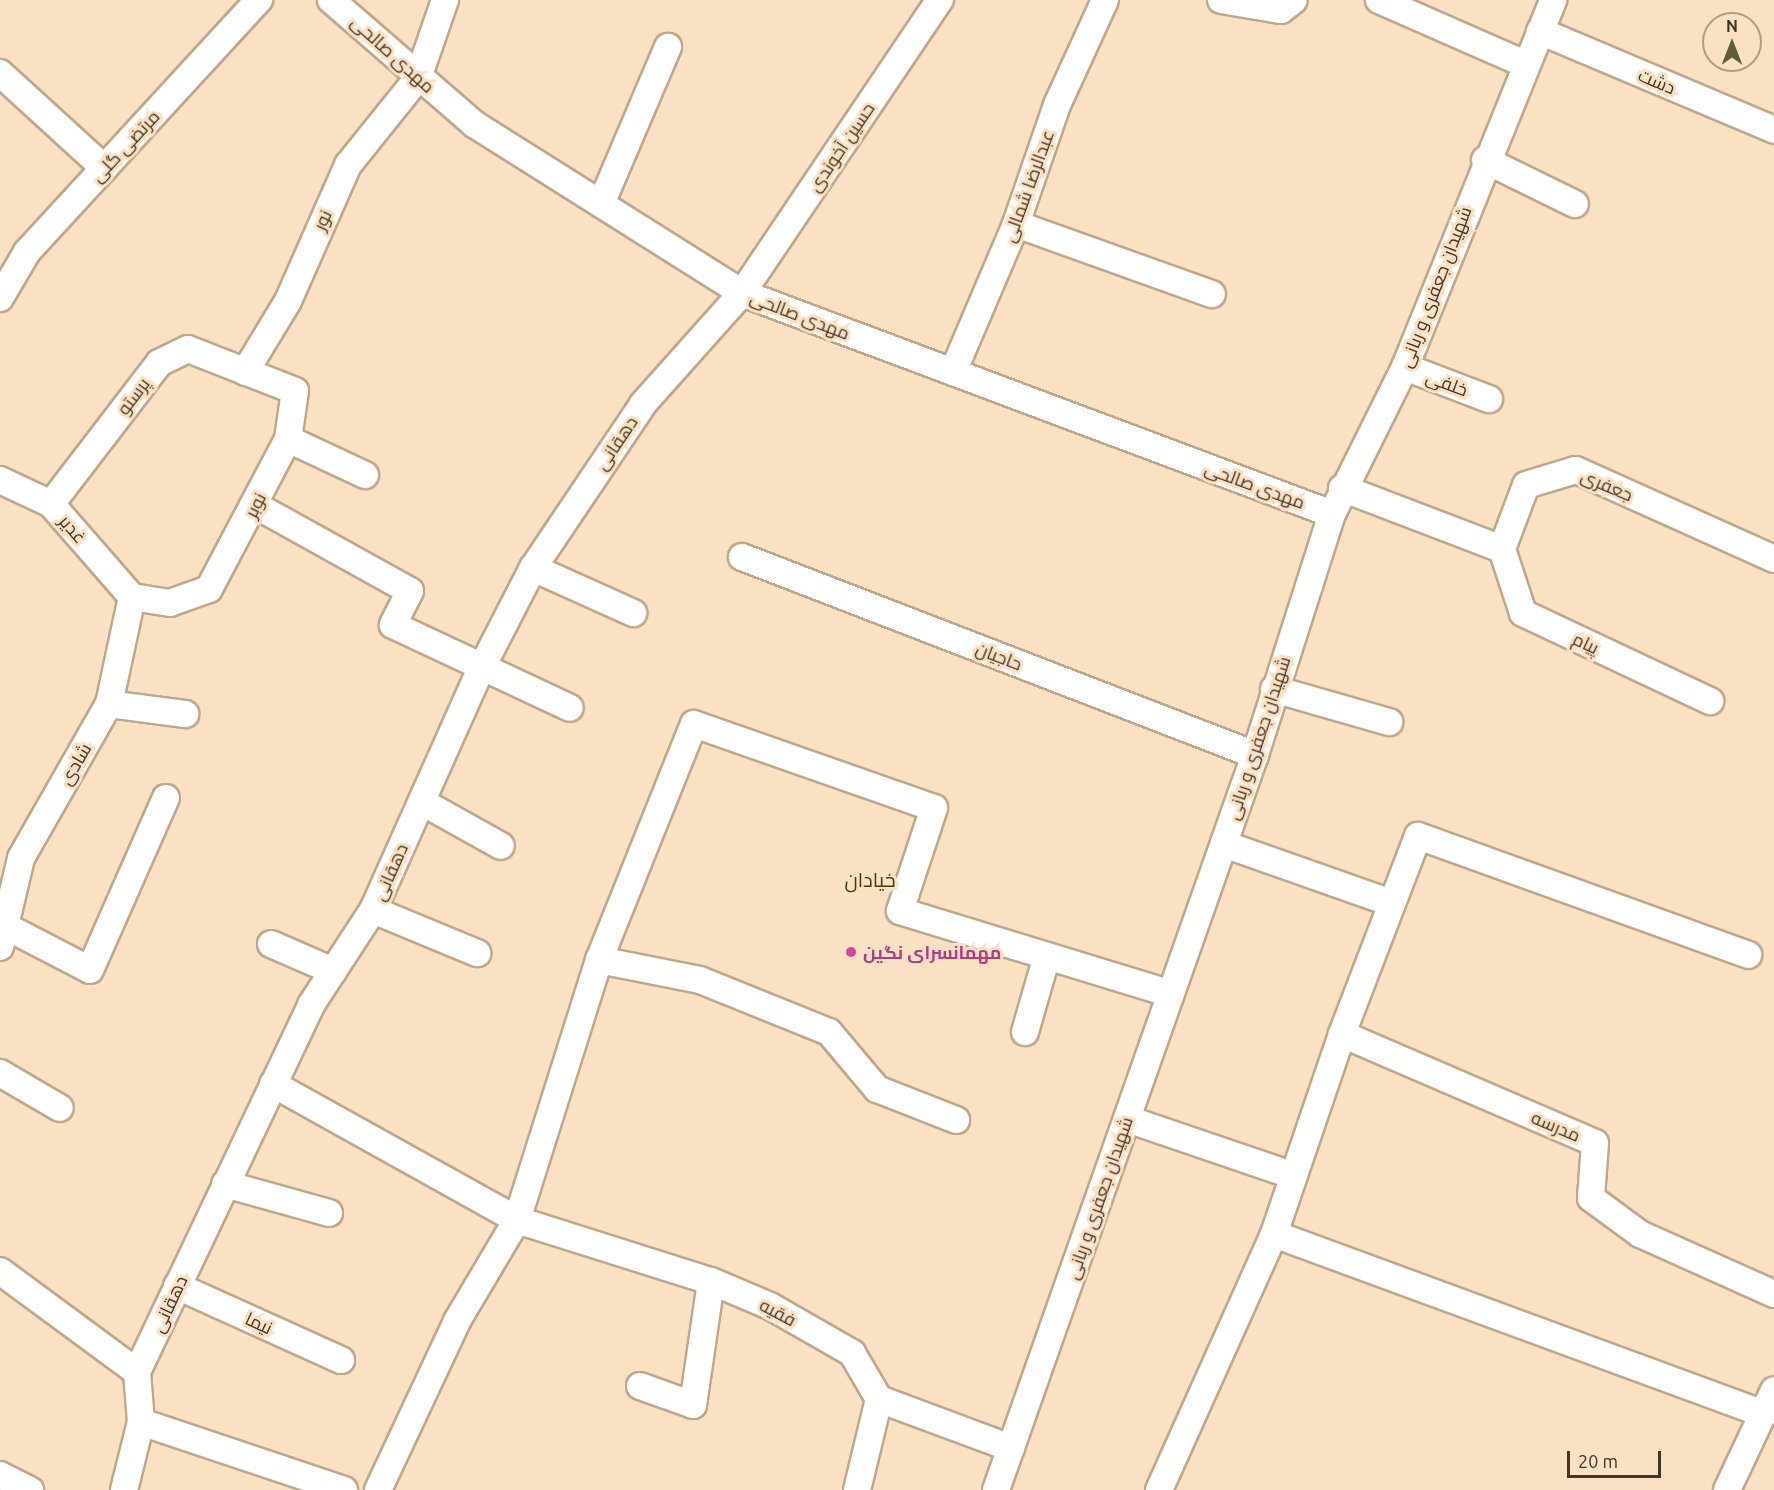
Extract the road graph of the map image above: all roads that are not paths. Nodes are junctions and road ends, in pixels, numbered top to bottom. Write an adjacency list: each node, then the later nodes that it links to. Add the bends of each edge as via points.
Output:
1 (259, 0): 17 (street, مرتضی گلی)
2 (331, 0): 14 (street, مهدی صالحی)
3 (445, 0): 14 (street, نور)
4 (940, 0): 21 (street, حسین آخوندی)
5 (1105, 0): 20 (street, عبدالرضا شمالی, via 1057,105)
6 (1221, 0): 7 (street, via 1281,10)
7 (1294, 0)
8 (1379, 0): 12 (street)
9 (1553, 0): 10 (street, شهیدان جعفری و ربانی)
10 (1540, 31): 12 (street, شهیدان جعفری و ربانی); 15 (street, دشت)
11 (668, 46): 18 (street)
12 (1525, 64): 16 (street, شهیدان جعفری و ربانی)
13 (0, 73): 17 (street)
14 (418, 78): 18 (street, مهدی صالحی, via 474,124); 25 (street, نور, via 348,165 288,301)
15 (1774, 130)
16 (1485, 160): 19 (street); 24 (street, شهیدان جعفری و ربانی)
17 (104, 168): 23 (street, مرتضی گلی, via 27,252)
18 (601, 204): 21 (street, مهدی صالحی)
19 (1575, 204)
20 (1016, 224): 22 (street); 26 (street, عبدالرضا شمالی)
21 (742, 293): 26 (street, مهدی صالحی); 38 (street, دهقانی, via 643,404)
22 (1212, 294)
23 (0, 298)
24 (1404, 367): 27 (street, خلفی); 31 (street, شهیدان جعفری و ربانی)
25 (245, 372): 28 (street, نوبر, via 295,391); 32 (street, پرستو, via 188,349 159,363)
26 (953, 372): 34 (street, مهدی صالحی)
27 (1489, 399)
28 (288, 439): 29 (street); 33 (street, نوبر)
29 (365, 475)
30 (0, 480): 32 (street, غدیر)
31 (1342, 488): 34 (street, شهیدان جعفری و ربانی); 35 (street)
32 (51, 504): 39 (street, غدیر)
33 (255, 505): 39 (street, نوبر, via 209,589 170,603); 41 (street, via 410,591 393,625)
34 (1332, 514): 42 (street, شهیدان جعفری و ربانی)
35 (1502, 549): 37 (street, جعفری, via 1526,485 1576,470); 43 (street, پیام, via 1523,613)
36 (742, 557): 48 (street, حاجیان)
37 (1774, 559)
38 (533, 568): 40 (street); 41 (street, دهقانی)
39 (132, 597): 44 (street, شادی)
40 (633, 613)
41 (481, 669): 45 (street); 50 (street, دهقانی)
42 (1274, 689): 47 (street); 48 (street, شهیدان جعفری و ربانی)
43 (1710, 701)
44 (110, 704): 46 (street); 55 (street, شادی, via 21,858)
45 (570, 708)
46 (185, 714)
47 (1389, 723)
48 (1255, 755): 51 (street, شهیدان جعفری و ربانی)
49 (166, 798): 55 (street, شادی, via 90,970)
50 (422, 802): 52 (street); 54 (street, دهقانی)
51 (1224, 844): 53 (street); 62 (street, شهیدان جعفری و ربانی)
52 (501, 846)
53 (1392, 903): 58 (street, via 1418,836); 64 (street)
54 (373, 910): 57 (street); 61 (street, دهقانی)
55 (3, 937)
56 (271, 944): 61 (street)
57 (477, 953)
58 (1748, 955)
59 (1047, 956): 60 (street, via 900,911 934,808 694,724); 62 (street); 63 (street)
60 (599, 960): 69 (street, via 700,980 829,1032 877,1089); 73 (street)
61 (333, 971): 66 (street, دهقانی)
62 (1171, 994): 68 (street, شهیدان جعفری و ربانی)
63 (1025, 1032)
64 (1342, 1034): 70 (street); 78 (street, مدرسه, via 1595,1143 1591,1198 1641,1234)
65 (0, 1073): 67 (street)
66 (273, 1084): 71 (street, دهقانی); 73 (street, فقیه)
67 (60, 1108)
68 (1127, 1119): 70 (street); 86 (street, شهیدان جعفری و ربانی)
69 (956, 1120)
70 (1294, 1176): 74 (street)
71 (225, 1184): 72 (street); 77 (street, دهقانی)
72 (328, 1213)
73 (517, 1220): 76 (street, فقیه); 91 (street, via 457,1321)
74 (1274, 1234): 84 (street); 94 (street)
75 (0, 1271): 80 (street)
76 (711, 1281): 81 (street, via 693,1405); 83 (street, فقیه, via 770,1306 852,1353)
77 (177, 1286): 79 (street, نیما); 80 (street, دهقانی)
78 (1774, 1294)
79 (340, 1360)
80 (137, 1372): 85 (street, دهقانی)
81 (640, 1386)
82 (1774, 1390): 84 (street)
83 (879, 1399): 86 (street); 92 (street)
84 (1764, 1414): 95 (street)
85 (141, 1422): 89 (street, دهقانی); 90 (street)
86 (1011, 1448): 93 (street, شهیدان جعفری و ربانی)
87 (0, 1475): 88 (street)
88 (30, 1490)
89 (124, 1490)
90 (345, 1490)
91 (378, 1490)
92 (856, 1490)
93 (996, 1490)
94 (1159, 1490)
95 (1727, 1490)

